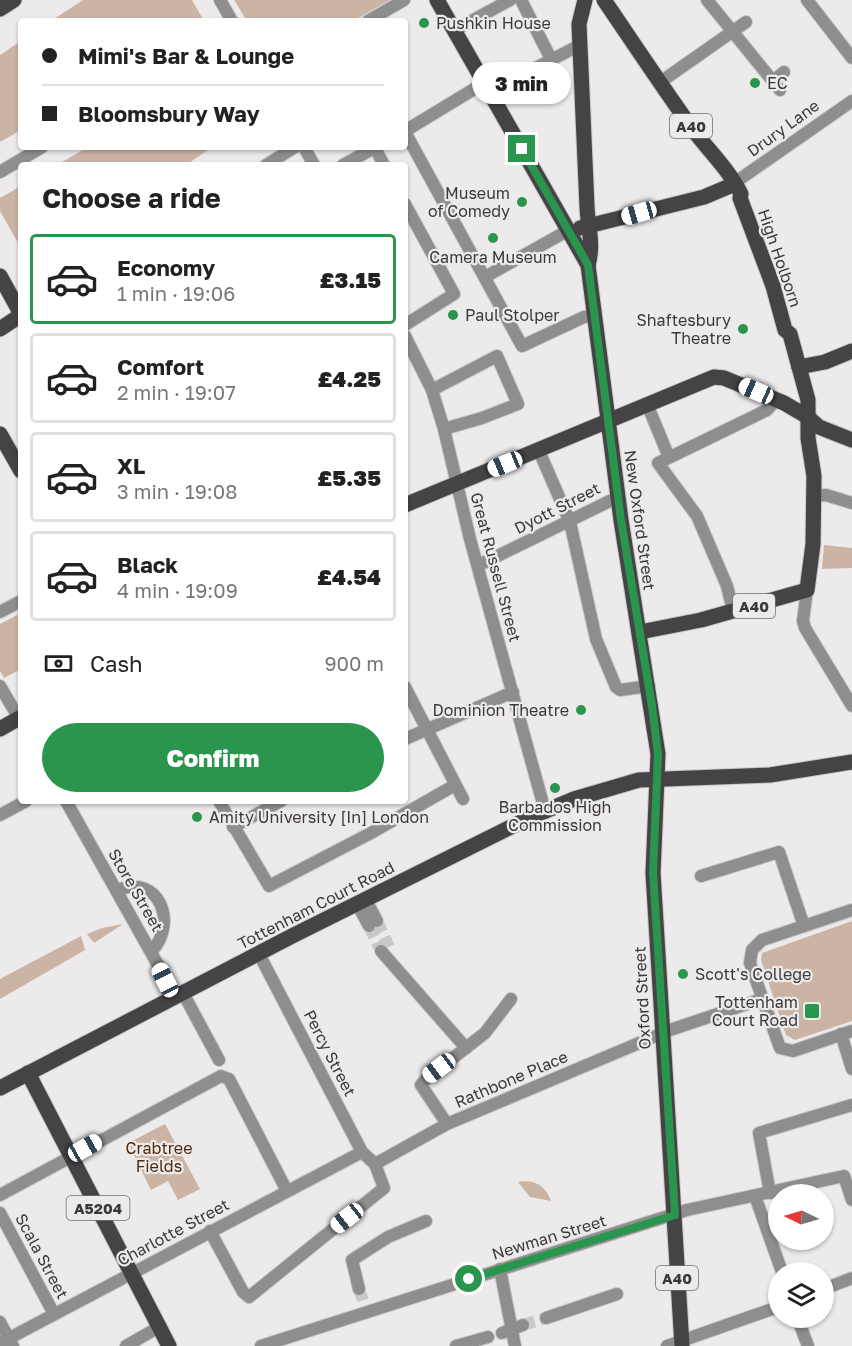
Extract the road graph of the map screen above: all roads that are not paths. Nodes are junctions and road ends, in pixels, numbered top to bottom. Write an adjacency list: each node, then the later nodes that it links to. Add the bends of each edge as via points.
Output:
1 (14, 0): 11 (main road)
2 (404, 0): 14 (street)
3 (437, 0): 16 (main road, A40)
4 (510, 0): 16 (street)
5 (521, 0): 20 (street)
6 (604, 0): 12 (main road, A40)
7 (707, 0): 17 (street)
8 (807, 0): 19 (street)
9 (222, 3): 13 (street)
10 (585, 6): 12 (main road); 18 (main road, via 579,24)
11 (0, 9)
12 (614, 15): 22 (main road, A40)
13 (230, 18)
14 (373, 18)
15 (746, 22): 17 (street)
16 (455, 30): 23 (main road, A40)
17 (732, 33): 21 (street, via 776,86); 22 (street)
18 (580, 45): 20 (street); 35 (main road)
19 (852, 58)
20 (551, 59): 23 (street)
21 (784, 72)
22 (660, 83): 33 (main road, High Holborn / A40)
23 (487, 87): 25 (street); 36 (main road, A40)
24 (852, 101): 33 (street, Drury Lane)
25 (408, 130)
26 (408, 137): 39 (street)
27 (37, 150): 32 (street)
28 (290, 150): 30 (street)
29 (370, 150): 31 (street)
30 (271, 162)
31 (349, 162)
32 (0, 172)
33 (735, 189): 35 (main road); 47 (main road, High Holborn, via 773,286 785,330 790,334)
34 (408, 210): 43 (street, via 454,294)
35 (589, 226): 36 (main road); 37 (main road, via 592,252)
36 (567, 231): 37 (main road, A40); 39 (street)
37 (588, 265): 42 (main road, New Oxford Street / A40)
38 (0, 276): 40 (main road)
39 (485, 277): 42 (street, via 522,346)
40 (18, 309)
41 (18, 316): 44 (main road)
42 (594, 316): 52 (main road, New Oxford Street / A40)
43 (408, 323)
44 (0, 329)
45 (408, 342): 48 (street, Great Russell Street)
46 (852, 351): 47 (main road)
47 (794, 369): 51 (main road, High Holborn, via 799,401)
48 (432, 390): 53 (street, Great Russell Street); 53 (street, via 496,356 518,404)
49 (776, 400): 50 (main road, via 716,376); 51 (main road); 57 (street, via 767,410)
50 (647, 404): 52 (main road); 57 (street)
51 (808, 417): 55 (main road, via 825,430); 60 (main road, High Holborn)
52 (607, 422): 56 (main road); 61 (main road, New Oxford Street / A40)
53 (444, 429): 59 (street, Great Russell Street)
54 (0, 434): 58 (main road)
55 (852, 440)
56 (539, 451): 59 (main road); 64 (street)
57 (663, 459): 68 (street, via 697,516 727,586)
58 (18, 466)
59 (456, 483): 63 (main road); 65 (street, Great Russell Street)
60 (814, 496): 62 (street); 66 (main road, High Holborn)
61 (618, 497): 64 (street, Dyott Street); 70 (main road, New Oxford Street / A40)
62 (852, 503)
63 (408, 504)
64 (570, 522): 65 (street, Dyott Street); 72 (street, via 596,639 616,687 620,690)
65 (479, 565): 74 (street, Great Russell Street)
66 (807, 590): 68 (main road, A40); 75 (street, via 803,621)
67 (18, 603): 69 (street)
68 (733, 611): 70 (main road, A40)
69 (0, 612)
70 (640, 632): 72 (main road, New Oxford Street / A40)
71 (0, 686): 76 (street)
72 (649, 686): 82 (main road, New Oxford Street / A40, via 658,754)
73 (408, 692): 79 (street)
74 (513, 692): 79 (street); 89 (street, Great Russell Street)
75 (852, 706)
76 (18, 716)
77 (18, 720): 78 (main road)
78 (0, 729)
79 (428, 729): 80 (street); 83 (street)
80 (408, 738)
81 (852, 762): 82 (main road, Tottenham Court Road, via 770,775)
82 (657, 779): 89 (main road, Tottenham Court Road, via 627,782); 104 (main road, Oxford Street / A40, via 653,873)
83 (456, 785): 84 (street); 91 (street, via 269,886)
84 (463, 800)
85 (20, 804): 90 (street)
86 (68, 804): 93 (street, Store Street)
87 (221, 804): 91 (street)
88 (274, 804): 91 (street)
89 (545, 811): 94 (main road, Tottenham Court Road)
90 (0, 815)
91 (231, 823)
92 (701, 876): 97 (street, via 779,852)
93 (118, 890): 99 (street, Store Street); 99 (street, via 139,886 157,898 164,913 164,931)
94 (362, 902): 96 (street); 100 (main road, Tottenham Court Road)
95 (852, 910): 97 (street)
96 (373, 924)
97 (804, 926): 103 (street, via 762,940 752,950 750,963)
98 (385, 949): 106 (street)
99 (152, 951): 101 (street, Store Street)
100 (259, 954): 101 (main road, Tottenham Court Road); 113 (street, Percy Street)
101 (180, 995): 107 (street, Store Street); 109 (main road, Tottenham Court Road)
102 (511, 999): 106 (street, via 485,1033)
103 (762, 999): 104 (street, Rathbone Place); 105 (street, via 777,1044 784,1051)
104 (666, 1031): 112 (street, Rathbone Place); 124 (main road, Oxford Street / A40)
105 (846, 1033): 108 (street)
106 (466, 1048): 112 (street, via 421,1085)
107 (219, 1060)
108 (852, 1068)
109 (28, 1073): 110 (main road, Tottenham Court Road); 114 (main road, A5204)
110 (0, 1088)
111 (852, 1105): 116 (street, via 759,1134)
112 (447, 1124): 115 (street, Rathbone Place)
113 (362, 1152): 115 (street, Percy Street); 118 (street, Charlotte Street)
114 (70, 1156): 118 (street, via 216,1077 227,1078); 120 (street); 129 (main road, A5204)
115 (375, 1164): 126 (street, via 384,1188 249,1297 243,1293)
116 (768, 1184)
117 (809, 1184): 122 (street, Newman Street, via 844,1176)
118 (286, 1191): 126 (street, Charlotte Street)
119 (768, 1194): 121 (street, Newman Street)
120 (0, 1195)
121 (756, 1200): 124 (street, Newman Street, via 693,1208); 127 (street)
122 (852, 1200)
123 (0, 1213): 135 (street, Scala Street)
124 (675, 1215): 128 (street, Newman Street); 142 (main road, Oxford Street / A40, via 680,1220)
125 (426, 1221): 132 (street, via 388,1237 352,1260)
126 (210, 1231): 129 (street, Charlotte Street)
127 (778, 1262)
128 (500, 1269): 145 (street, Newman Street, via 365,1308); 147 (street)
129 (131, 1273): 135 (street, Charlotte Street); 138 (main road, A5204)
130 (852, 1278): 131 (street)
131 (834, 1285)
132 (359, 1289)
133 (617, 1294): 136 (street)
134 (768, 1311): 142 (street)
135 (54, 1314): 141 (street, Charlotte Street)
136 (546, 1318)
137 (0, 1322): 141 (street)
138 (159, 1327): 143 (street); 144 (main road, A5204)
139 (801, 1328): 148 (street)
140 (488, 1337): 146 (street)
141 (7, 1342)
142 (682, 1344)
143 (126, 1346)
144 (169, 1346)
145 (261, 1346)
146 (456, 1346)
147 (515, 1346)
148 (808, 1346)

